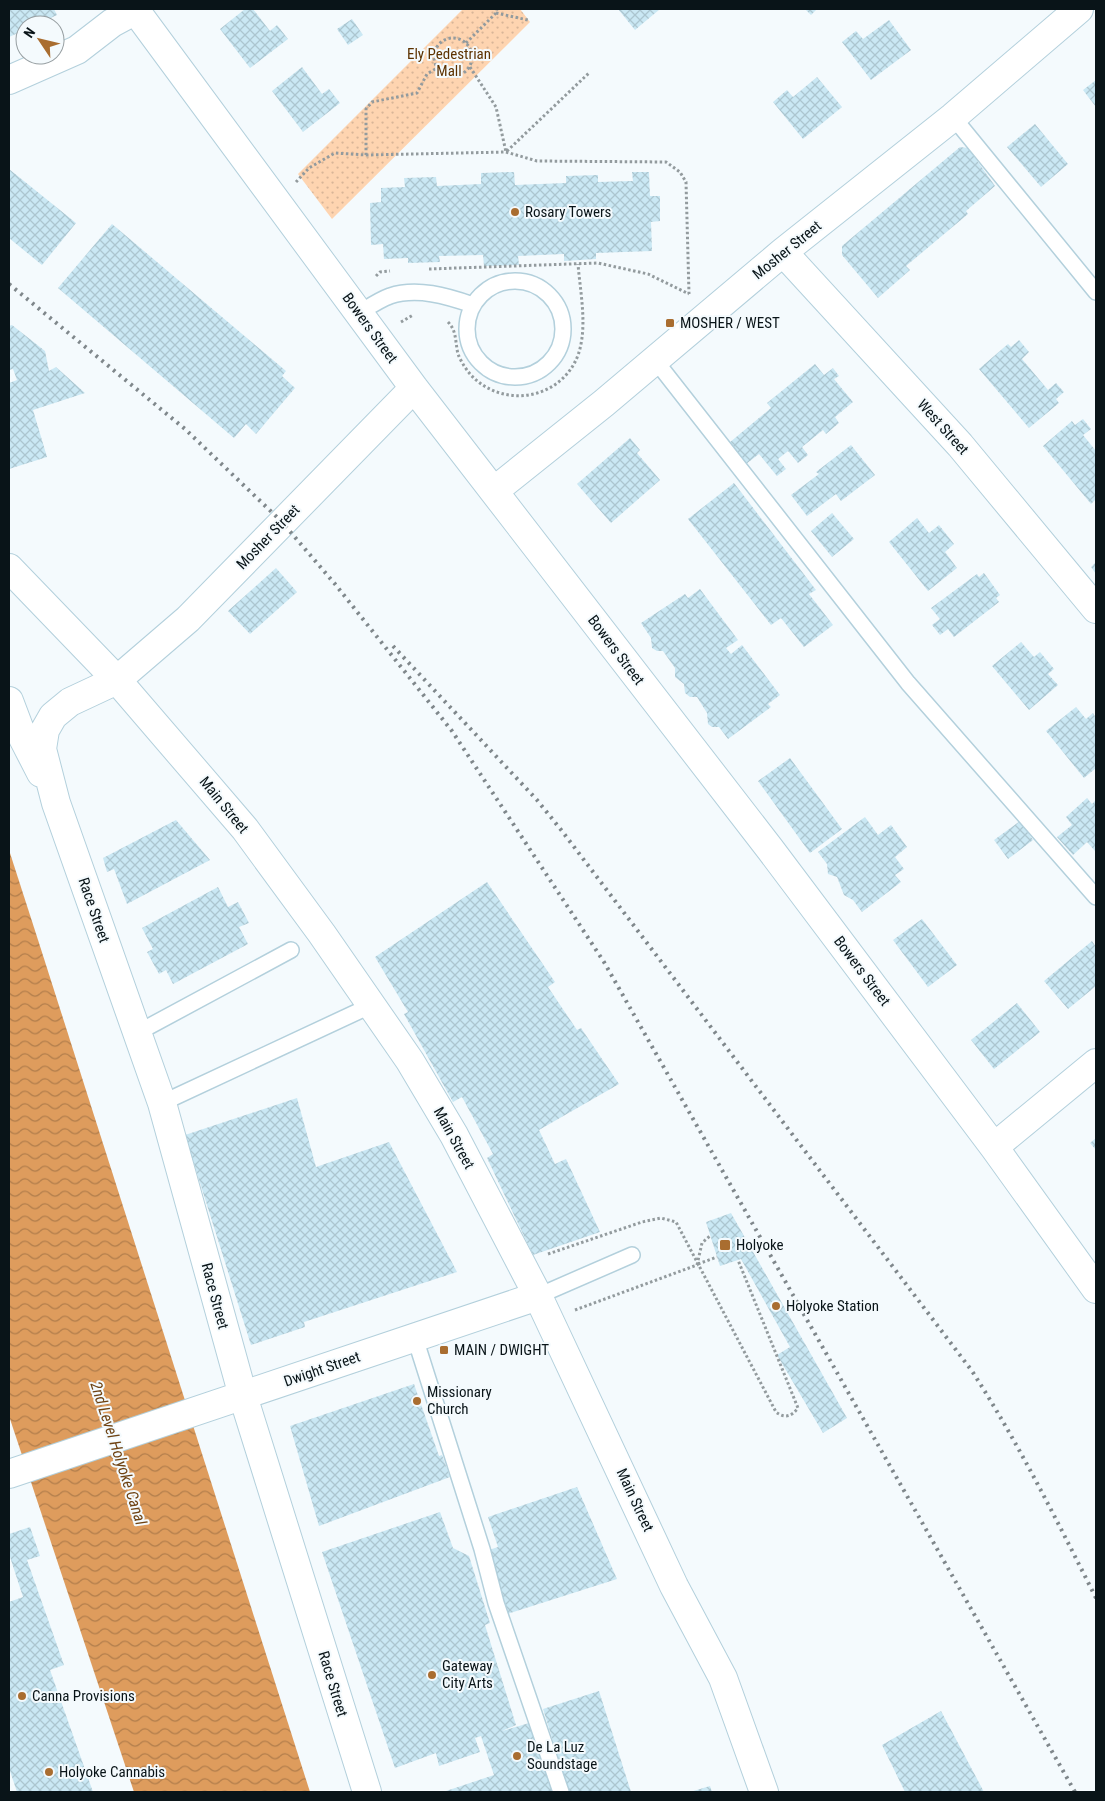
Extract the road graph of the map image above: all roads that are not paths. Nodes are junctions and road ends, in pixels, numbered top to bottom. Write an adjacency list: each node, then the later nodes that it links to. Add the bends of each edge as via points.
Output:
1 (1080, 9): 4 (street, Mosher Street)
2 (137, 10): 3 (street, via 112,23 77,50); 8 (street, Bowers Street)
3 (9, 80)
4 (952, 117): 5 (street, Mosher Street); 6 (lane)
5 (784, 252): 9 (street, Mosher Street); 13 (street, West Street, via 960,445)
6 (1096, 292)
7 (473, 305): 7 (lane, via 467,320 466,337 482,366 497,375 529,376 556,356 562,341 560,311 540,288 526,282 496,284); 8 (lane, via 430,293 408,293 390,296)
8 (359, 313): 10 (street, Bowers Street)
9 (655, 360): 11 (street, Mosher Street); 17 (lane, via 908,683)
10 (414, 388): 11 (street, Bowers Street); 14 (street, Mosher Street, via 188,619)
11 (494, 491): 23 (street, Bowers Street, via 770,848)
12 (9, 568): 14 (street, Main Street)
13 (1096, 609)
14 (117, 680): 16 (street, Race Street, via 70,702 53,716 45,730 42,749); 19 (street, Main Street, via 245,830)
15 (9, 702): 16 (street, Race Street, via 22,738)
16 (56, 803): 20 (street, Race Street)
17 (1096, 897)
18 (291, 950): 20 (lane)
19 (372, 1005): 22 (lane); 26 (street, Main Street, via 454,1135)
20 (138, 1033): 22 (street, Race Street)
21 (1096, 1063): 23 (street)
22 (162, 1103): 28 (street, Race Street)
23 (994, 1147): 25 (street, Bowers Street)
24 (632, 1255): 26 (lane, Dwight Street)
25 (1096, 1289)
26 (538, 1296): 27 (street, Dwight Street); 32 (street, Main Street, via 674,1586 723,1678)
27 (415, 1338): 28 (street, Dwight Street); 31 (lane, via 496,1602)
28 (243, 1396): 29 (street, Dwight Street); 30 (street, Race Street)
29 (9, 1474)
30 (367, 1792)
31 (561, 1792)
32 (764, 1792)

